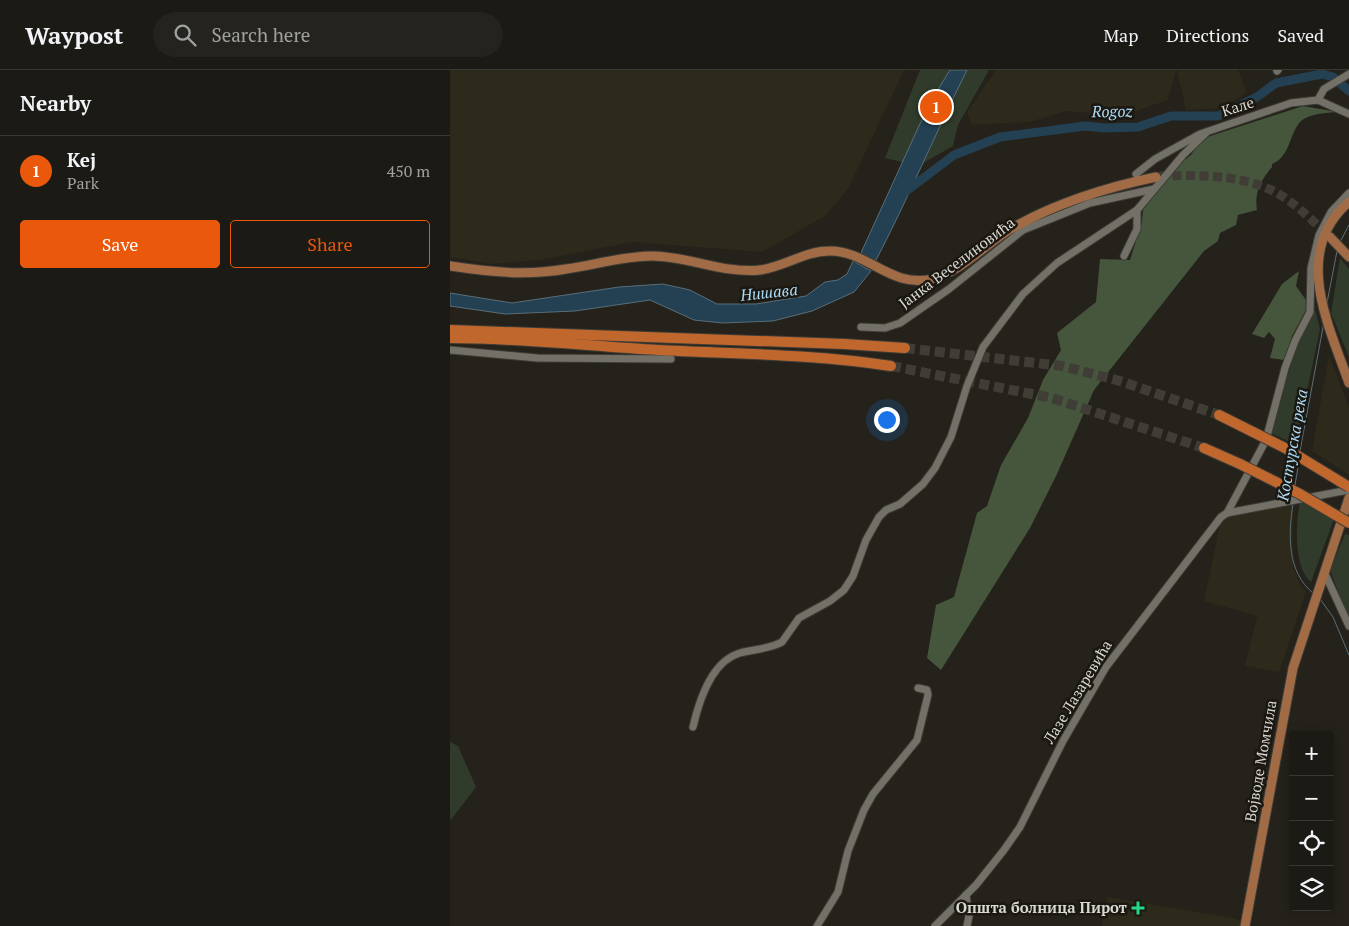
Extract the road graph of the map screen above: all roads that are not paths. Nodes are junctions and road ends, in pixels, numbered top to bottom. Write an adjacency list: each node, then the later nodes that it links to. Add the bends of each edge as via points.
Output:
1 (1347, 76): 2 (street, via 1324,89)
2 (1318, 100): 3 (street); 4 (street, Кале, via 1291,103)
3 (1349, 114)
4 (1206, 133): 5 (street, Кале, via 1155,159); 7 (street)
5 (1136, 174)
6 (1156, 177): 14 (main road, via 1122,185 1033,218 1001,235 937,278 915,282 890,275 843,252 822,251 781,266 751,270 660,256 532,273)
7 (1154, 189): 10 (street); 15 (street, Јанка Веселиновића, via 1090,203 1034,224 1012,236 949,289 900,323 885,328)
8 (1349, 193): 29 (street, Лазе Лазаревића, via 1331,212 1319,235 1311,268 1310,312 1285,368 1266,440)
9 (1349, 202): 20 (main road, via 1334,220 1322,247 1317,277 1323,310)
10 (1136, 210): 12 (street, via 1137,229); 34 (street, via 1057,263 1027,288 983,348 951,437 935,468 923,484 900,504 878,517 847,586 830,601 799,618 782,642 738,653 726,660 703,692)
11 (1331, 238): 13 (main road)
12 (1124, 256)
13 (1349, 257)
14 (450, 266)
15 (861, 327)
16 (450, 330): 18 (highway)
17 (450, 338): 22 (highway, via 792,354)
18 (905, 348)
19 (450, 350): 21 (street, via 537,358)
20 (1338, 352): 23 (main road); 24 (main road)
21 (671, 359)
22 (891, 366)
23 (1349, 366)
24 (1349, 383)
25 (1219, 414): 27 (highway, bridge, via 1285,448)
26 (1204, 448): 30 (highway, bridge, via 1300,494)
27 (1349, 488): 29 (street)
28 (1349, 498): 31 (main road)
29 (1227, 513): 35 (street, Лазе Лазаревића, via 1194,550 1106,667 1063,741 1020,827)
30 (1349, 522)
31 (1323, 574): 32 (street); 39 (main road, Војводе Момчила, via 1290,681)
32 (1349, 626)
33 (918, 688): 36 (street, via 927,690 928,695 917,740 864,810 848,851 838,892)
34 (693, 726)
35 (966, 895): 37 (street, Лазе Лазаревића); 38 (street)
36 (817, 926)
37 (935, 926)
38 (967, 926)
39 (1245, 926)

